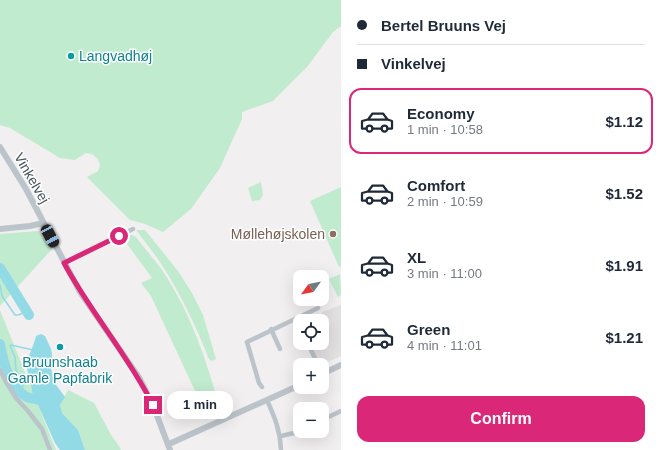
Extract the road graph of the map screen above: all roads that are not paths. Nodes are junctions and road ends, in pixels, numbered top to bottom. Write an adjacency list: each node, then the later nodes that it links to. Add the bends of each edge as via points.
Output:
1 (0, 147): 2 (street, Vinkelvej)
2 (43, 223): 3 (street); 5 (street, Vinkelvej)
3 (0, 229)
4 (133, 229): 5 (street)
5 (64, 263): 21 (street, Vinkelvej, via 91,309 140,379)
6 (318, 308): 7 (street)
7 (305, 314)
8 (293, 319): 9 (street)
9 (271, 330): 10 (street); 14 (street, via 247,342)
10 (280, 349)
11 (341, 365): 13 (street)
12 (0, 370): 22 (street, via 16,398 42,429)
13 (329, 371)
14 (262, 387)
15 (293, 388): 16 (street)
16 (267, 400): 20 (street); 21 (street)
17 (341, 411): 18 (street)
18 (329, 417)
19 (293, 433): 20 (street)
20 (281, 436): 23 (street)
21 (170, 447)
22 (50, 450)
23 (281, 450)

